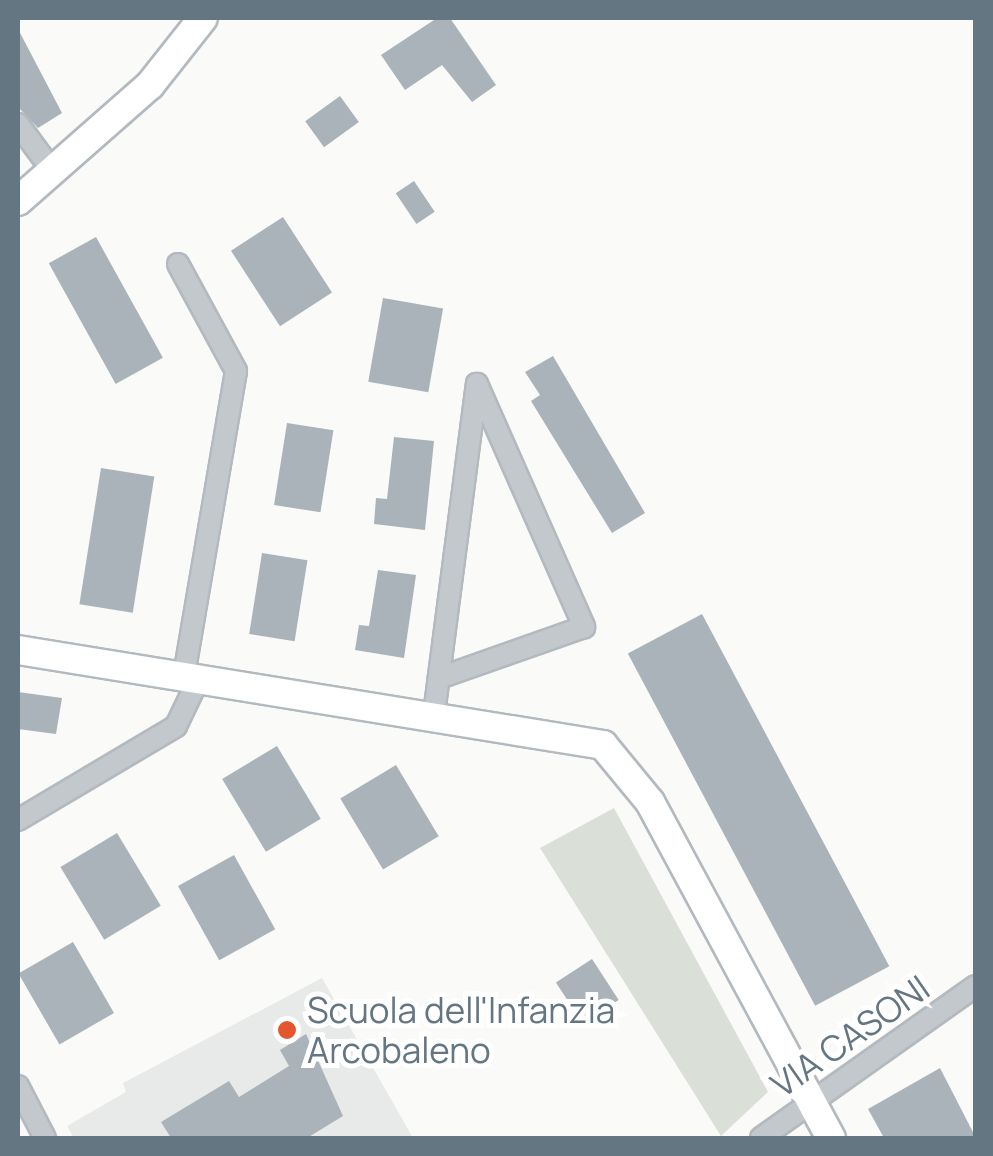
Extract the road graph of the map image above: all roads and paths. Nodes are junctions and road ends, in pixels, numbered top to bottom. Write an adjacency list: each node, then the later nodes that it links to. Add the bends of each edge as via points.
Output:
1 (203, 18): 3 (street, via 150,85)
2 (18, 124): 3 (street)
3 (54, 173): 4 (street)
4 (18, 201)
5 (178, 264): 7 (street, via 236,370)
6 (18, 650): 7 (street)
7 (192, 677): 9 (street); 10 (street, via 176,726)
8 (439, 678): 8 (street, via 456,541 476,384 584,627); 9 (street)
9 (434, 714): 13 (street, via 580,739 621,757)
10 (18, 820)
11 (976, 986): 13 (street, VIA CASONI)
12 (18, 1086): 14 (street)
13 (812, 1102): 15 (street, VIA CASONI); 16 (street)
14 (46, 1138)
15 (761, 1138)
16 (831, 1138)

